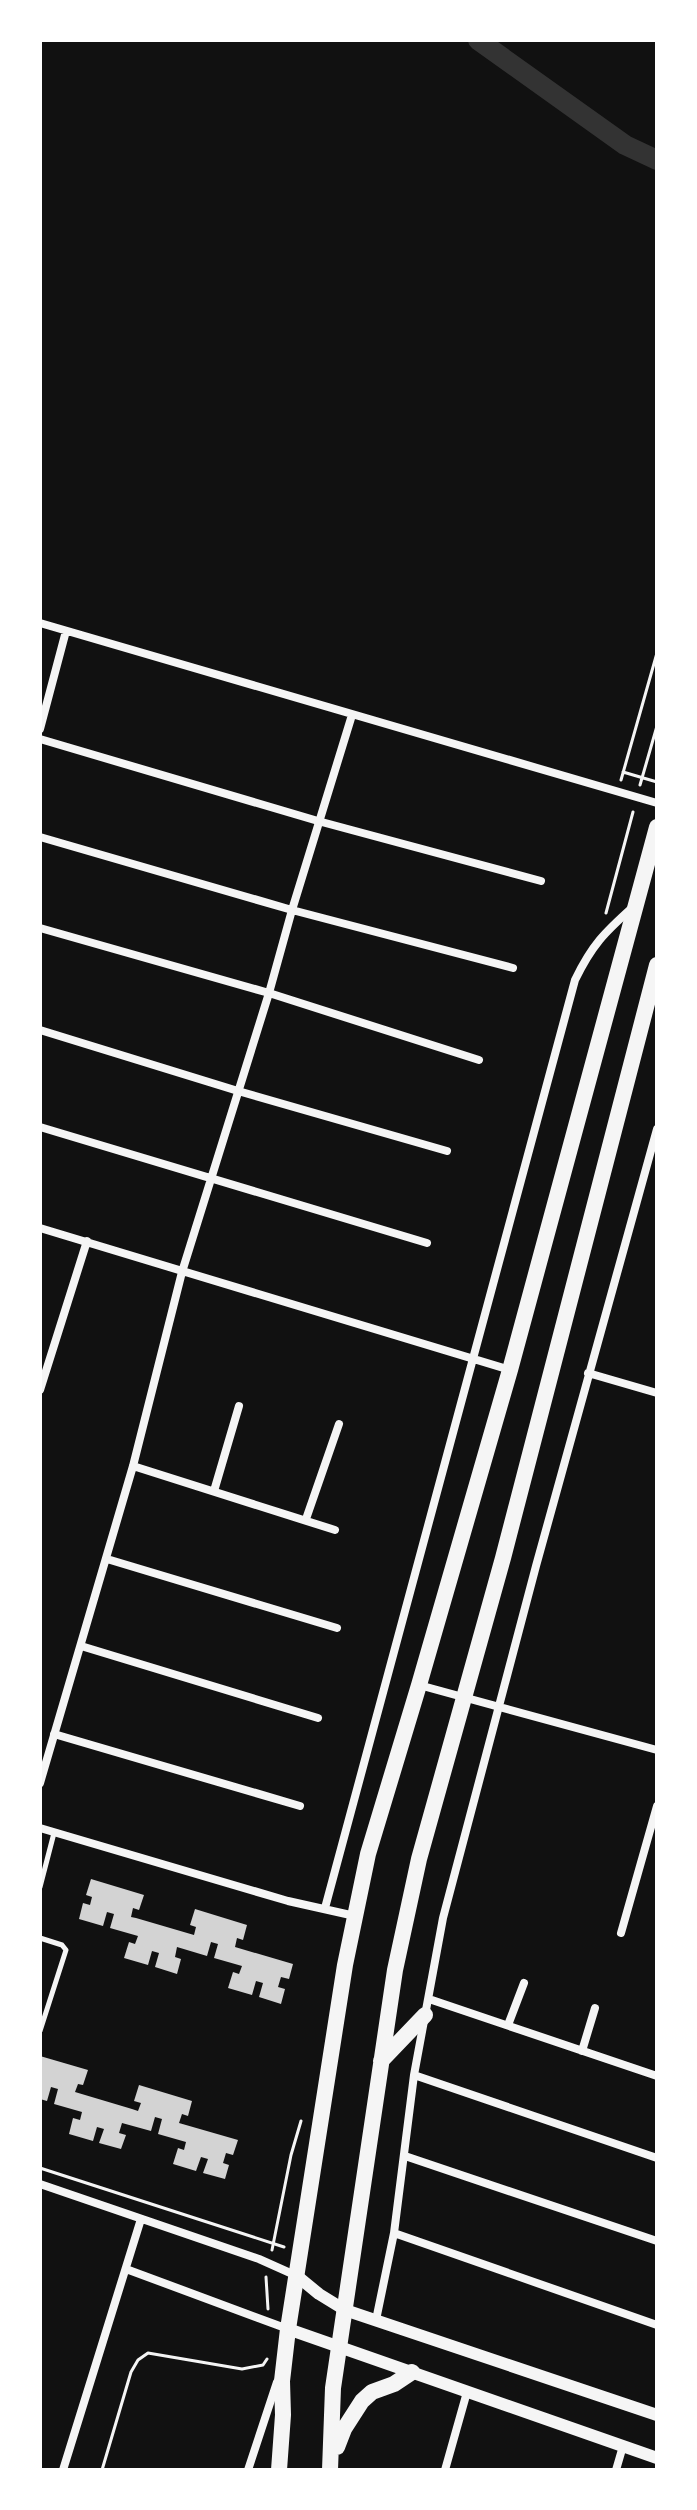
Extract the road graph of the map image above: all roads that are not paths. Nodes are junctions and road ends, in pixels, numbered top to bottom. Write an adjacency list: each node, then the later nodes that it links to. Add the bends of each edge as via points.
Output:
1 (40, 623): 2 (street)
2 (66, 631): 3 (street); 4 (street)
3 (352, 715): 6 (street); 7 (street)
4 (40, 729)
5 (40, 739): 7 (street)
6 (657, 803)
7 (318, 821): 10 (street); 12 (street)
8 (657, 827): 11 (main road)
9 (40, 837): 12 (street)
10 (541, 881)
11 (636, 904): 28 (street, via 600,936 575,980); 29 (main road)
12 (292, 910): 15 (street); 16 (street)
13 (40, 928): 16 (street)
14 (657, 965): 43 (main road)
15 (513, 968)
16 (269, 993): 18 (street); 19 (street)
17 (40, 1030): 19 (street)
18 (479, 1060)
19 (238, 1091): 22 (street); 23 (street)
20 (40, 1127): 23 (street)
21 (657, 1129): 30 (street)
22 (447, 1151)
23 (212, 1178): 26 (street); 27 (street)
24 (40, 1228): 25 (street)
25 (87, 1241): 27 (street); 31 (street)
26 (427, 1243)
27 (182, 1272): 28 (street); 35 (street)
28 (473, 1359): 29 (street); 54 (street)
29 (510, 1370): 42 (main road)
30 (588, 1373): 32 (street); 44 (street)
31 (40, 1390)
32 (657, 1393)
33 (239, 1406): 36 (street)
34 (339, 1424): 37 (street)
35 (133, 1466): 36 (street); 39 (street)
36 (214, 1491): 37 (street)
37 (306, 1519): 38 (street)
38 (335, 1530)
39 (107, 1559): 40 (street); 41 (street)
40 (337, 1628)
41 (81, 1646): 45 (street); 46 (street)
42 (419, 1685): 43 (street); 55 (main road, via 368,1854)
43 (464, 1697): 44 (street); 64 (main road, via 419,1859)
44 (498, 1706): 47 (street); 59 (street, via 443,1918)
45 (318, 1718)
46 (54, 1734): 48 (street); 49 (street)
47 (657, 1750)
48 (40, 1783)
49 (300, 1806)
50 (657, 1806): 56 (street)
51 (40, 1828): 52 (street)
52 (55, 1832): 53 (lane); 54 (street)
53 (40, 1887)
54 (325, 1908): 55 (street)
55 (355, 1916): 74 (main road)
56 (621, 1933)
57 (40, 1938): 62 (lane, via 66,1950)
58 (524, 1983): 61 (street)
59 (427, 2007): 61 (street); 64 (main road); 65 (street)
60 (595, 2008): 63 (street)
61 (508, 2025): 63 (street)
62 (40, 2031)
63 (582, 2051): 66 (street)
64 (380, 2063): 75 (main road)
65 (414, 2075): 67 (street); 68 (street)
66 (657, 2076)
67 (405, 2156): 71 (street); 72 (street)
68 (657, 2158)
69 (40, 2184): 70 (street)
70 (141, 2219): 73 (street); 74 (street)
71 (394, 2233): 76 (street); 77 (street)
72 (657, 2241)
73 (126, 2269): 78 (street); 87 (street)
74 (297, 2276): 75 (street); 78 (main road)
75 (345, 2310): 76 (street); 79 (main road)
76 (376, 2320): 83 (street)
77 (657, 2325)
78 (288, 2329): 79 (street); 80 (main road)
79 (339, 2347): 81 (street); 86 (main road)
80 (284, 2362): 88 (street); 89 (main road)
81 (412, 2372): 82 (street); 86 (main road, via 362,2401 344,2429)
82 (467, 2392): 84 (street); 90 (street)
83 (657, 2415)
84 (623, 2446): 85 (street); 91 (street)
85 (657, 2458)
86 (331, 2467)
87 (63, 2470)
88 (248, 2470)
89 (279, 2470)
90 (445, 2470)
91 (616, 2470)

